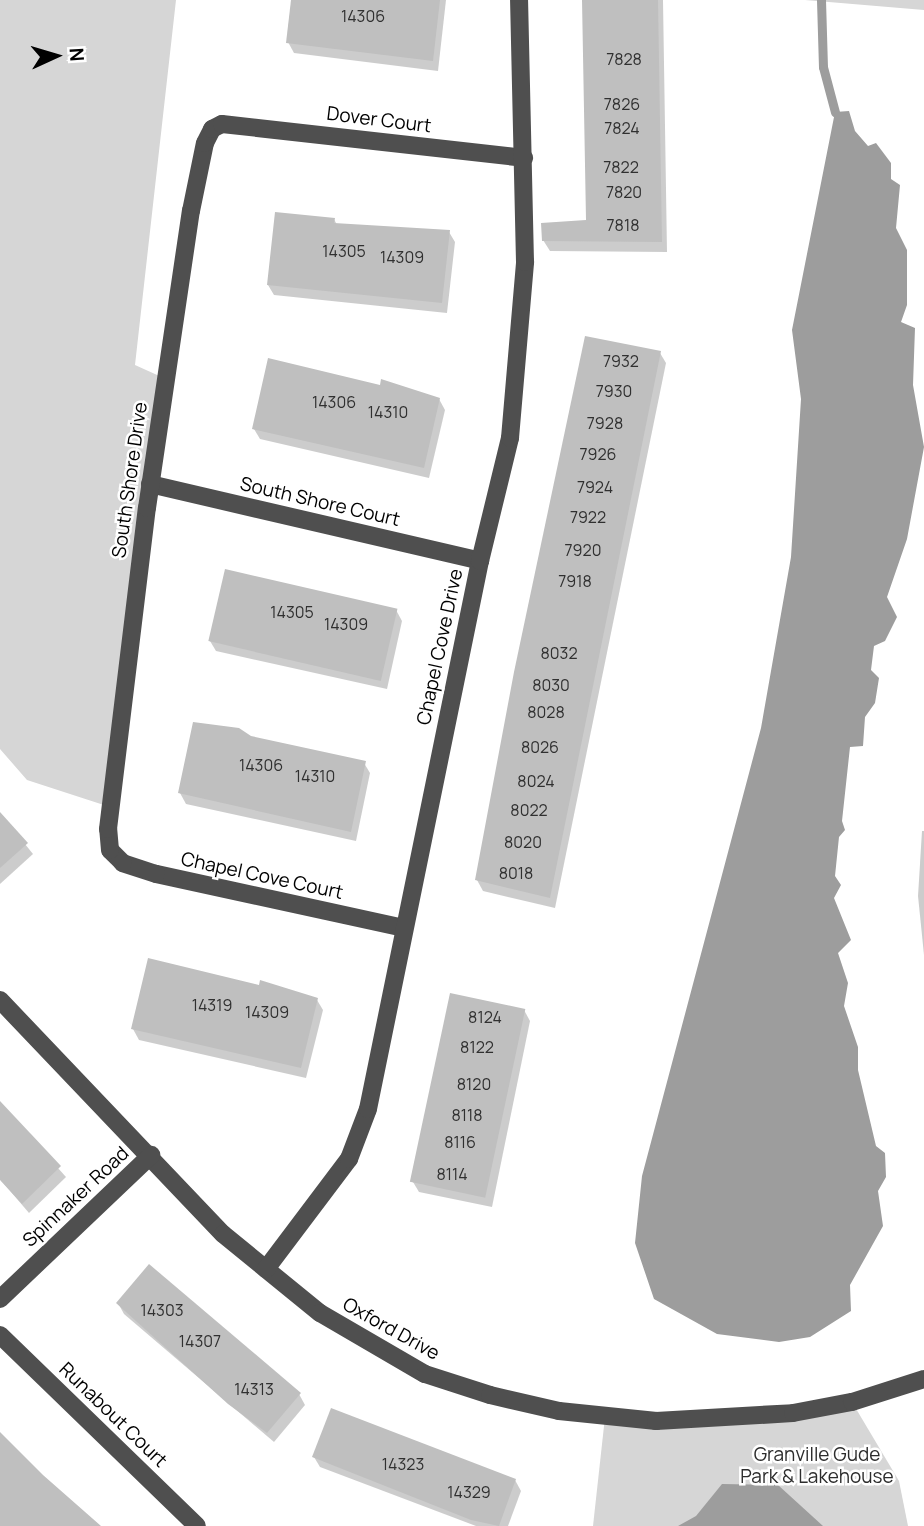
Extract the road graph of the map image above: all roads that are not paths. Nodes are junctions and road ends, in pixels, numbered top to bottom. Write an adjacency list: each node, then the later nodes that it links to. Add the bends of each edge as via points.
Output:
1 (519, 0): 3 (street, Chapel Cove Drive)
2 (228, 124): 3 (street, Dover Court); 4 (street, South Shore Drive, via 212,129 196,179)
3 (524, 158): 5 (street, Chapel Cove Drive, via 525,262 516,399)
4 (150, 484): 5 (street, South Shore Court); 6 (street, South Shore Drive, via 109,818 108,840)
5 (480, 561): 7 (street, Chapel Cove Drive)
6 (114, 856): 7 (street, Chapel Cove Court, via 156,874)
7 (404, 928): 10 (street, Chapel Cove Drive, via 368,1109 357,1142 340,1173)
8 (0, 1000): 9 (street, Oxford Drive)
9 (151, 1155): 10 (street, Oxford Drive, via 191,1205); 11 (street, Spinnaker Road)
10 (266, 1269): 13 (street, Oxford Drive, via 330,1320 409,1367 490,1395 580,1414 695,1421 793,1413 852,1402)
11 (0, 1299)
12 (0, 1335): 14 (street, Runabout Court)
13 (924, 1379)
14 (197, 1526)

